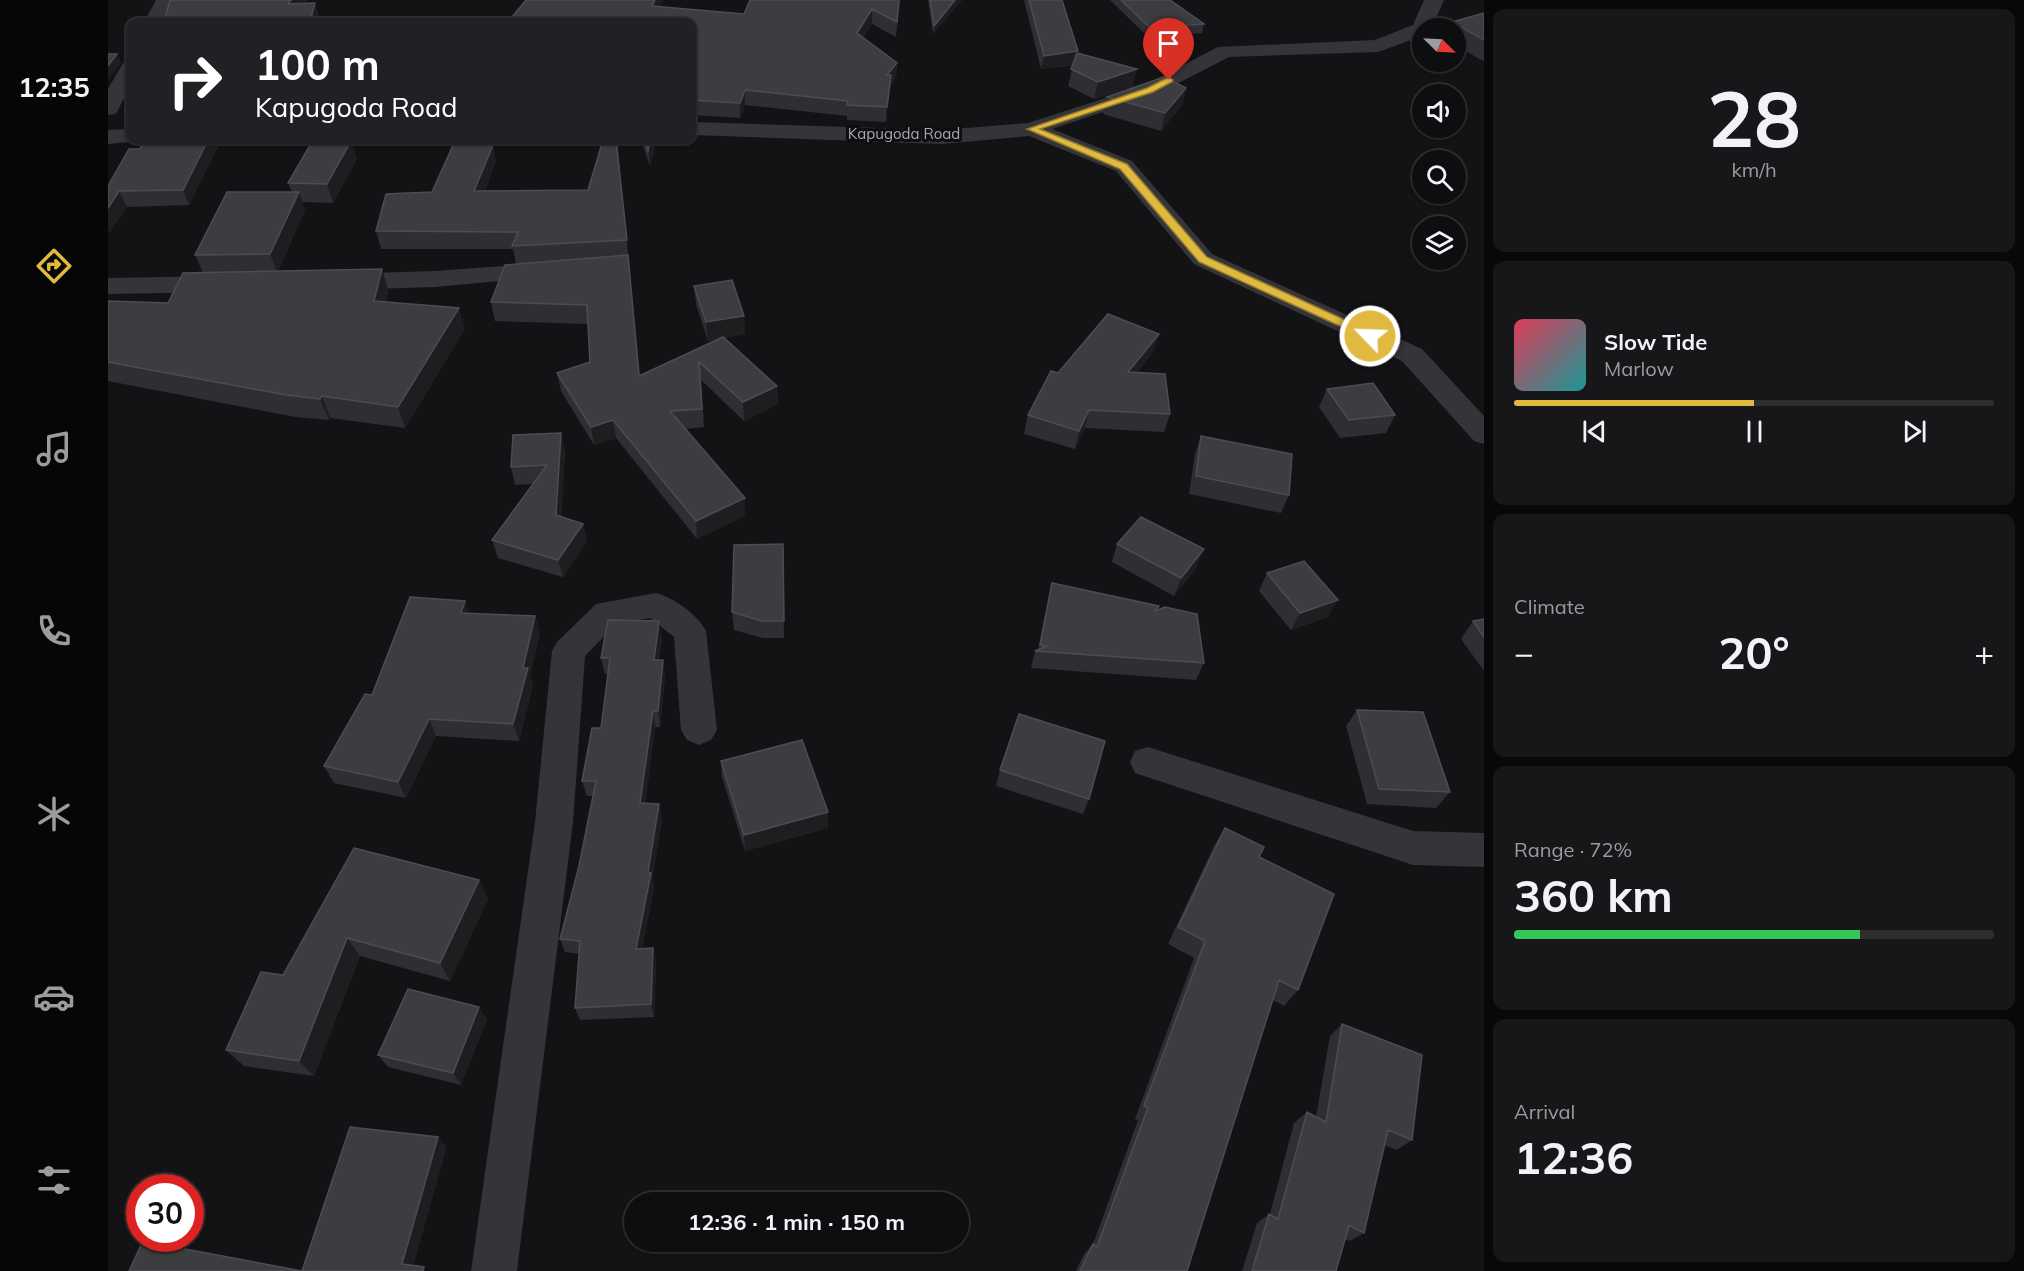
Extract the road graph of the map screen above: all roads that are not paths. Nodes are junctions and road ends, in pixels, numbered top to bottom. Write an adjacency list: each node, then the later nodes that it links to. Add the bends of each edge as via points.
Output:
1 (166, 0): 3 (street)
2 (1434, 0): 4 (street, Kapugoda Road)
3 (156, 18)
4 (1426, 18)
5 (1412, 32): 9 (street, Kapugoda Road, via 1378,46 1225,51 1150,90)
6 (126, 75): 7 (street)
7 (108, 109)
8 (696, 129): 9 (street, Kapugoda Road, via 942,137)
9 (1031, 129): 16 (street, via 1124,166 1203,259 1412,355)
10 (126, 136): 11 (street)
11 (108, 137)
12 (566, 270): 13 (street)
13 (316, 282)
14 (245, 284): 15 (street)
15 (108, 286)
16 (1484, 434)
17 (699, 730): 20 (street, via 690,631 656,605 607,613 569,651 554,822)
18 (1148, 762): 19 (street, via 1413,848)
19 (1484, 850)
20 (494, 1271)

